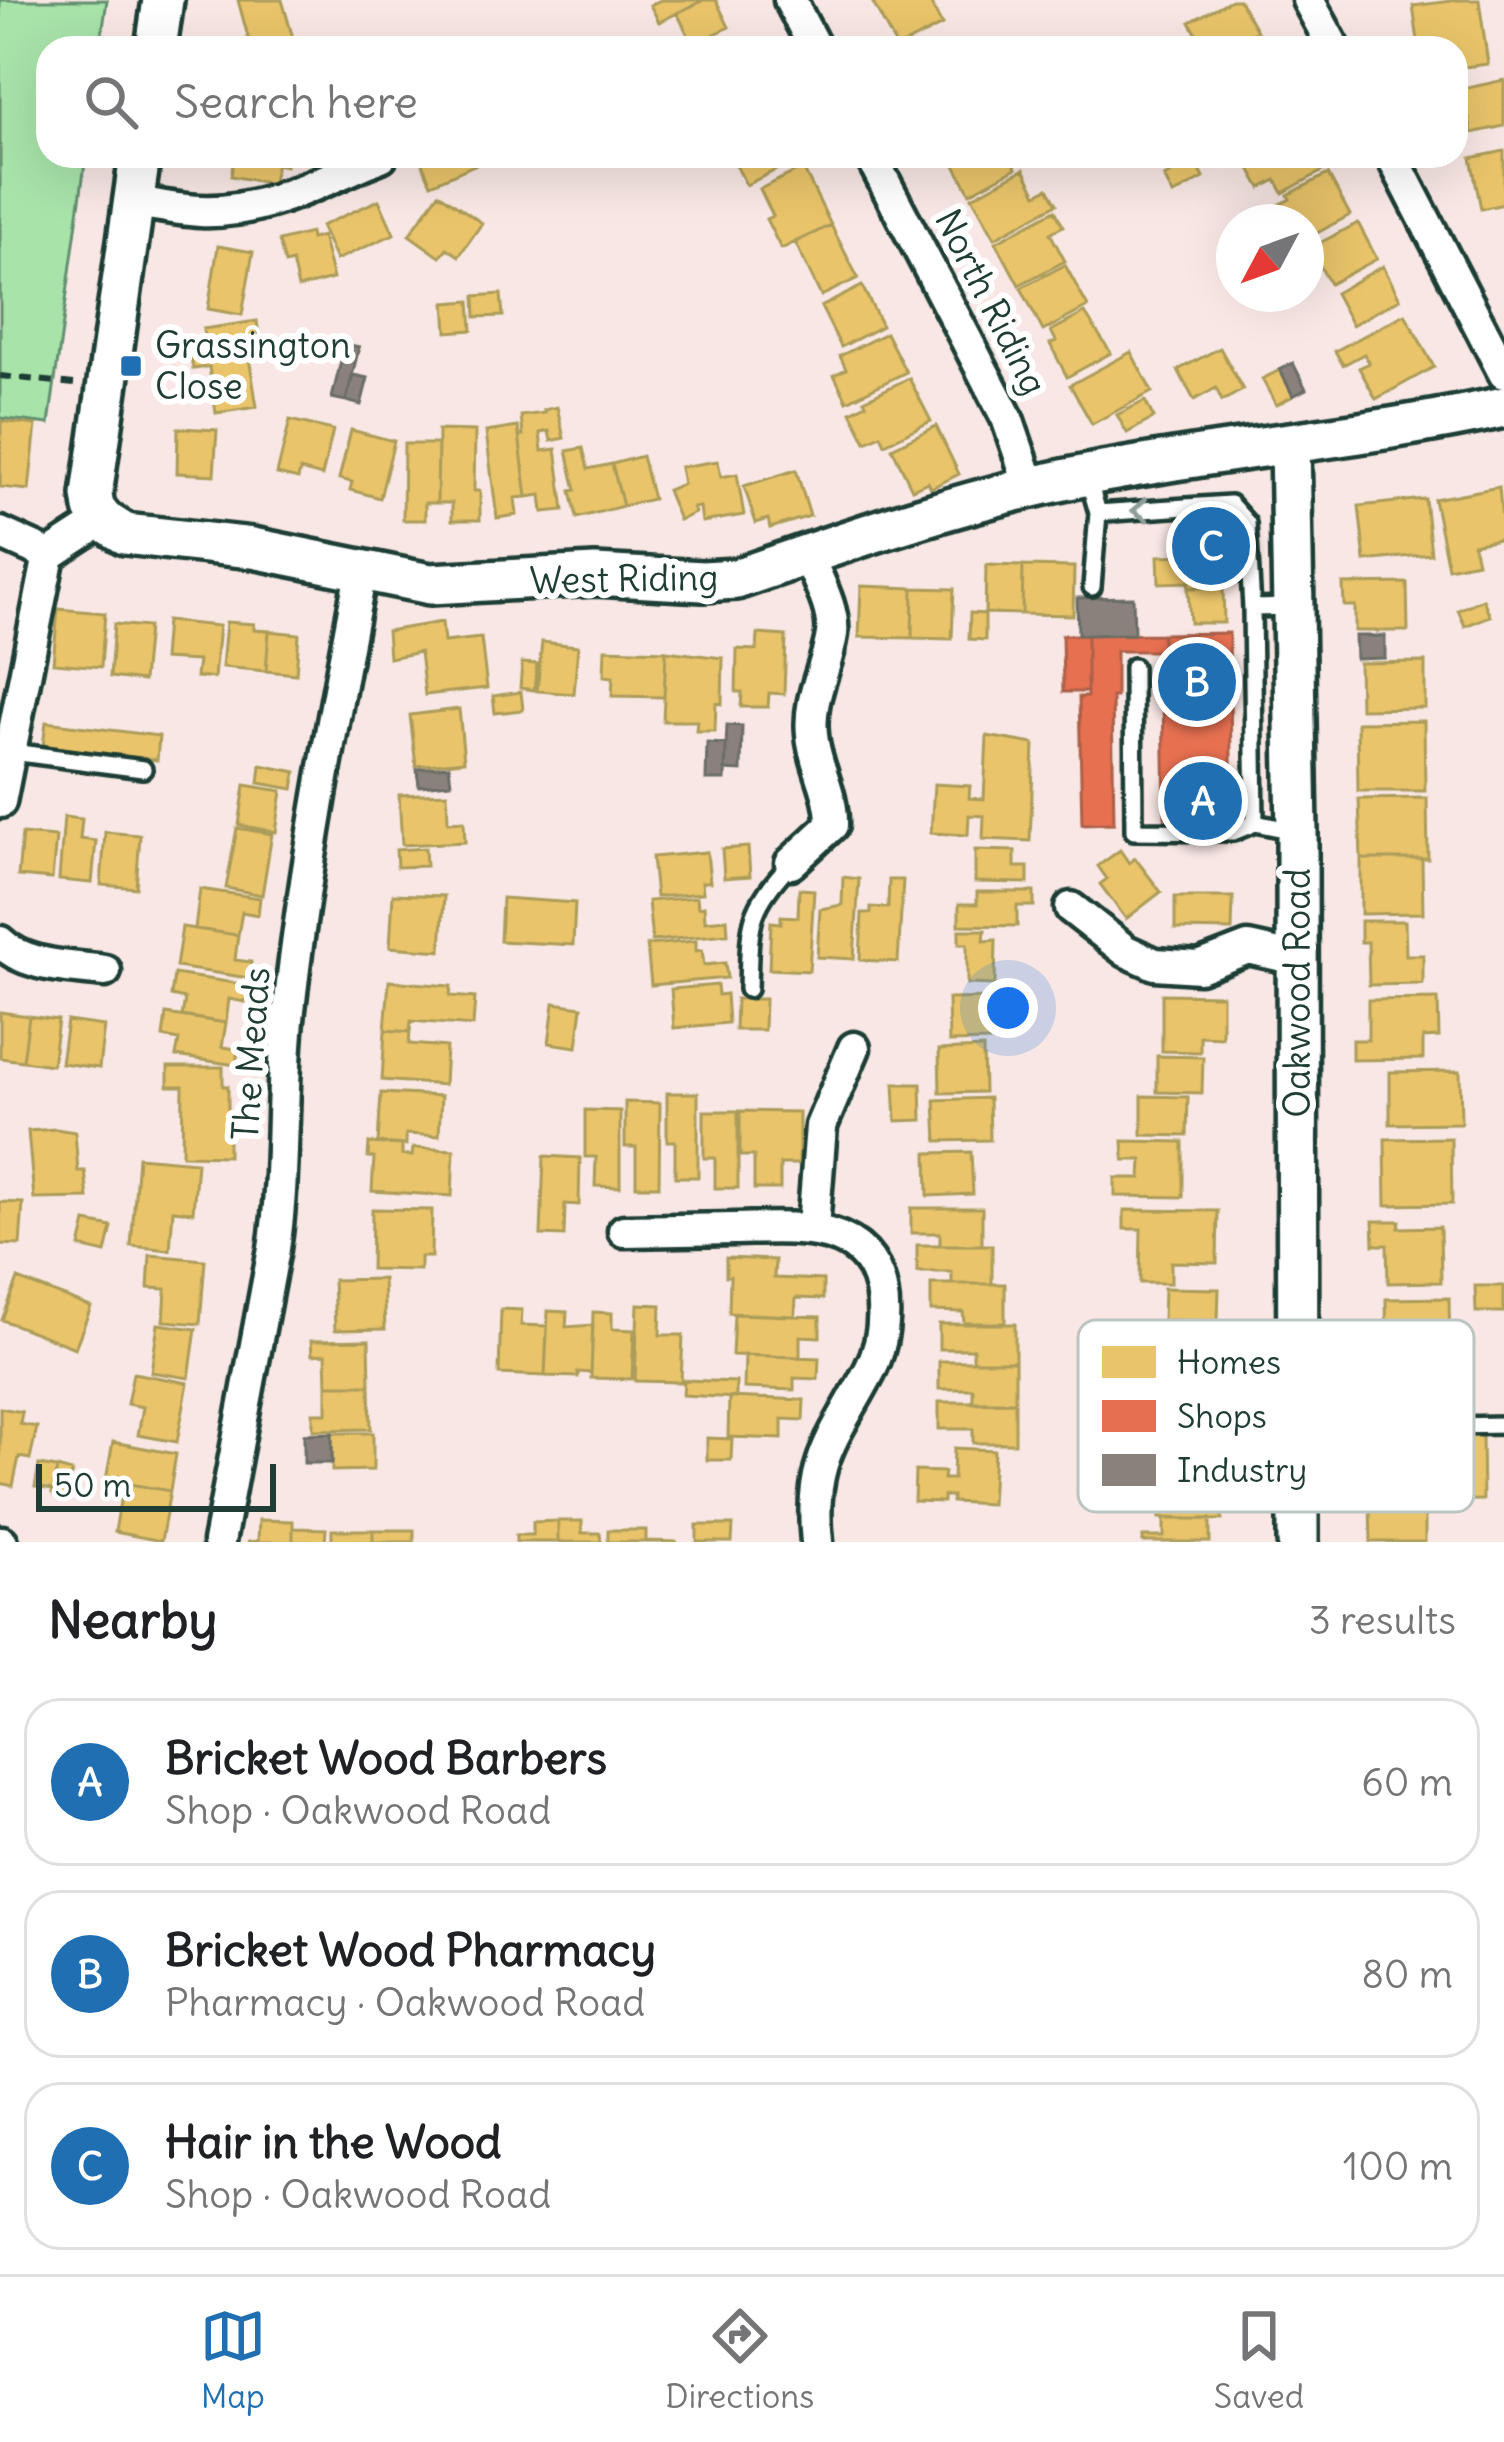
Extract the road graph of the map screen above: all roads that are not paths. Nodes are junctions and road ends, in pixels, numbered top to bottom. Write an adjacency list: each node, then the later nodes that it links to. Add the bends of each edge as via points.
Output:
1 (163, 0): 4 (street)
2 (790, 0): 5 (street)
3 (1308, 0): 6 (street)
4 (158, 36)
5 (808, 36)
6 (1328, 36)
7 (138, 168): 11 (street)
8 (353, 168): 11 (street, via 254,206 202,212)
9 (877, 168): 15 (street, North Riding, via 997,397)
10 (1398, 168): 12 (street)
11 (133, 201): 17 (street, via 92,495)
12 (1504, 373)
13 (1504, 407): 14 (street, West Riding)
14 (1289, 443): 16 (street, West Riding); 23 (street, Oakwood Road)
15 (1031, 488): 16 (street, West Riding); 19 (street, West Riding)
16 (1093, 494): 22 (lane); 24 (lane, one-way to 16, via 1247,523 1230,504)
17 (104, 520): 20 (street); 21 (street, West Riding, via 125,534 253,548)
18 (0, 533): 20 (street)
19 (807, 554): 21 (street, West Riding, via 736,579 703,581 595,574 430,584); 31 (street, via 832,633 812,722 832,825)
20 (49, 556): 26 (street)
21 (361, 572): 43 (street, The Meads, via 289,1007 281,1201)
22 (1092, 587)
23 (1293, 607): 24 (lane); 30 (street, Oakwood Road)
24 (1252, 608): 29 (lane)
25 (1133, 668): 29 (lane, via 1134,831 1233,832)
26 (12, 752): 27 (lane); 28 (street)
27 (142, 769)
28 (0, 802)
29 (1255, 824): 30 (lane)
30 (1297, 832): 34 (street, Oakwood Road)
31 (791, 863): 36 (lane, via 756,908)
32 (1071, 908): 34 (street, via 1155,964 1198,967 1248,948)
33 (0, 942): 35 (street, via 29,960)
34 (1297, 959): 40 (street, Oakwood Road)
35 (105, 971)
36 (748, 989)
37 (854, 1048): 38 (street, via 820,1126)
38 (813, 1227): 39 (street); 44 (street, via 869,1260 884,1306 873,1365 818,1472)
39 (624, 1231)
40 (1298, 1320)
41 (1504, 1425): 42 (lane)
42 (1474, 1426)
43 (219, 1542)
44 (817, 1542)

